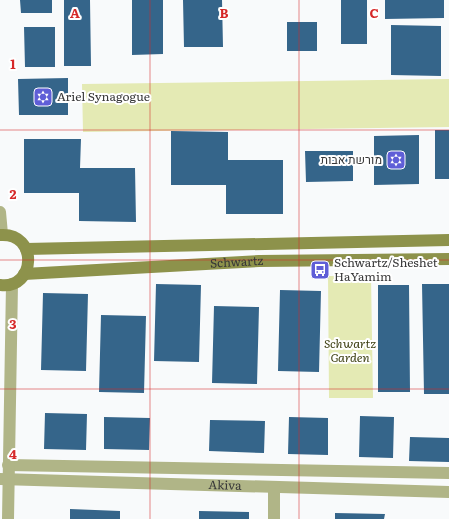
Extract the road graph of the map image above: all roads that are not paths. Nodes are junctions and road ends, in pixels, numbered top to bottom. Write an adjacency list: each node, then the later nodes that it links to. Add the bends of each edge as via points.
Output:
1 (0, 212): 2 (street)
2 (1, 235): 4 (street, via 11,236 20,241)
3 (449, 240): 4 (street, Schwartz)
4 (26, 249): 6 (street, via 28,266)
5 (449, 259): 6 (street, Schwartz, via 259,261)
6 (24, 274): 7 (street, via 19,280)
7 (6, 285): 8 (street)
8 (8, 465): 9 (street, Akiva); 10 (street)
9 (449, 473)
10 (4, 479): 11 (street, Akiva); 13 (street)
11 (274, 487): 12 (street, Akiva); 14 (street)
12 (449, 492)
13 (8, 519)
14 (274, 519)

